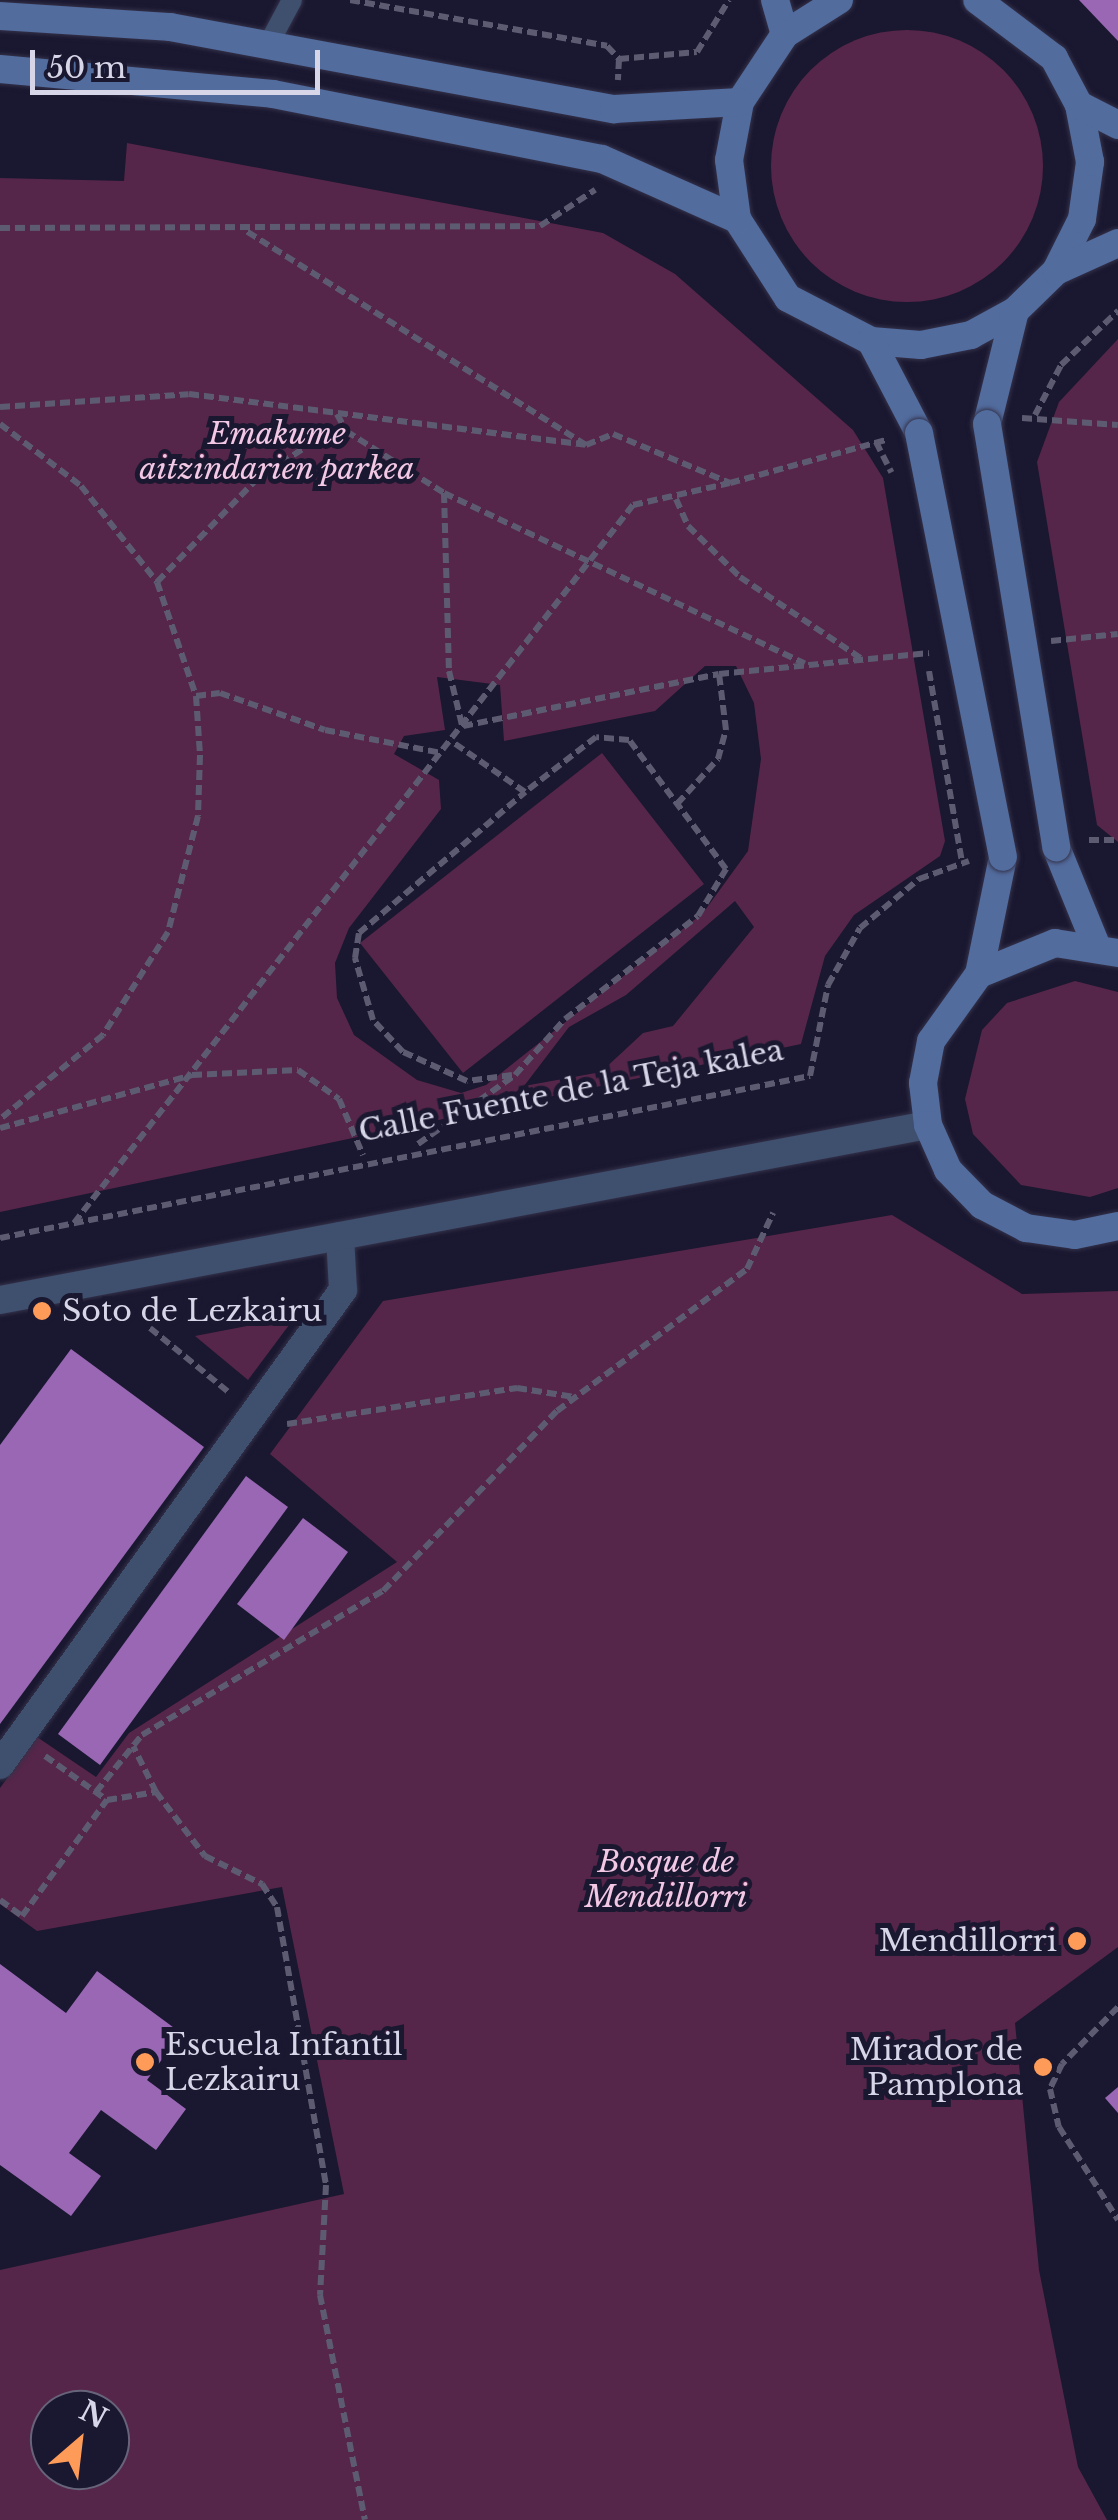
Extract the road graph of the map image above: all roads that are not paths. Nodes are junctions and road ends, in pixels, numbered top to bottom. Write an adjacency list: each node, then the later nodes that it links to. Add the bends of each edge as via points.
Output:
1 (292, 0): 7 (lane)
2 (776, 0): 6 (main road)
3 (839, 0): 6 (main road)
4 (977, 0): 10 (main road, via 1054,58)
5 (0, 16): 7 (main road, via 170,27)
6 (785, 34): 9 (main road)
7 (268, 45): 9 (main road, via 614,109)
8 (0, 69): 12 (main road, via 273,94 602,159)
9 (740, 102): 12 (main road, via 729,160)
10 (1079, 105): 11 (main road); 14 (main road, via 1090,162 1082,219)
11 (1118, 125)
12 (737, 220): 16 (main road, via 788,298)
13 (1118, 243): 14 (main road)
14 (1056, 270): 15 (main road)
15 (1015, 311): 16 (main road, via 938,342); 17 (main road, bridge, via 987,424 1056,847)
16 (871, 341): 18 (main road, bridge, via 919,433 1003,857)
17 (1107, 949): 18 (main road, via 1055,943)
18 (979, 974): 19 (main road, via 931,1042)
19 (928, 1125): 20 (main road, via 948,1170 982,1205 1026,1228 1075,1235); 21 (street)
20 (1118, 1226)
21 (340, 1236): 22 (street); 23 (street, via 344,1290)
22 (0, 1300)
23 (0, 1765)

